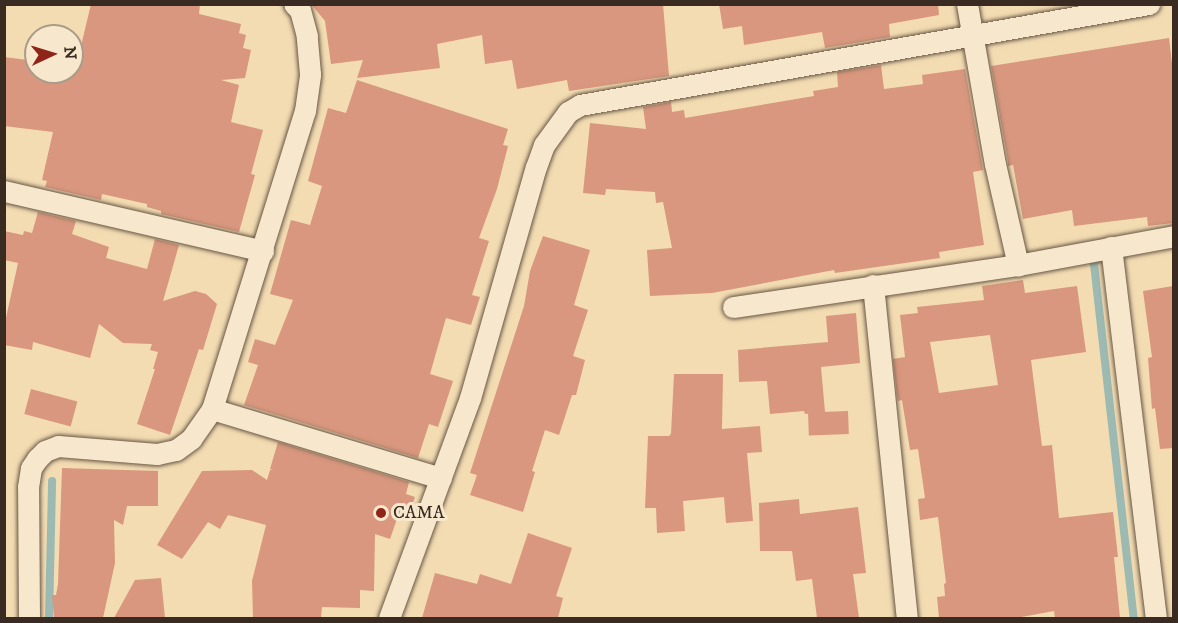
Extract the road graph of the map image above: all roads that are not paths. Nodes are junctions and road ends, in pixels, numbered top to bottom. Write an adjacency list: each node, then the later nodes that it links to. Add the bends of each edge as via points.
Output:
1 (968, 4): 4 (street)
2 (1149, 4): 4 (street)
3 (299, 6): 8 (street, via 308,36 310,74 305,111)
4 (972, 35): 9 (street); 13 (street, via 580,105 568,112 544,145 536,167 470,398)
5 (4, 191): 8 (street)
6 (1173, 236): 7 (street)
7 (1111, 247): 9 (street); 17 (street)
8 (262, 251): 12 (street)
9 (1018, 265): 10 (street)
10 (873, 285): 11 (street); 16 (street)
11 (733, 307)
12 (212, 409): 13 (street); 14 (street, via 191,439 176,450 157,454 58,446 37,459 28,487)
13 (441, 478): 15 (street)
14 (29, 618)
15 (389, 618)
16 (907, 618)
17 (1156, 618)

